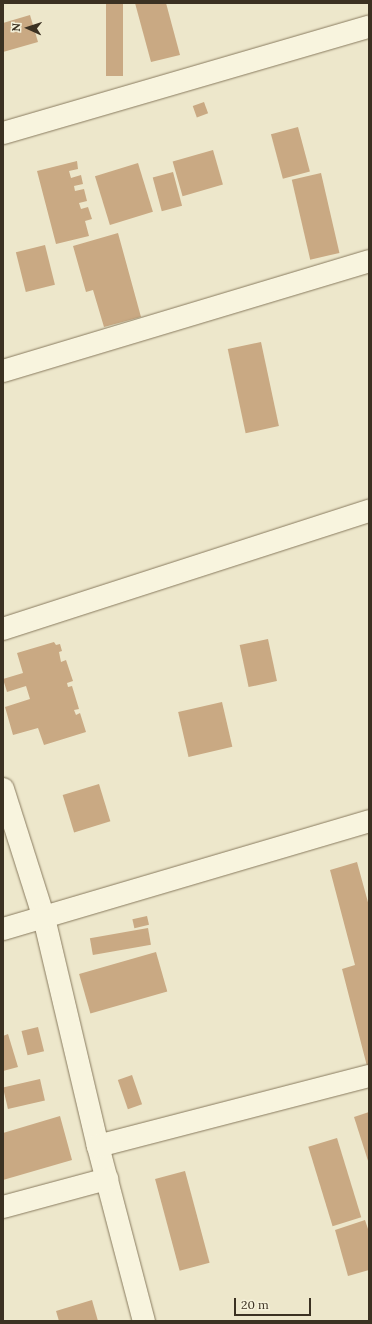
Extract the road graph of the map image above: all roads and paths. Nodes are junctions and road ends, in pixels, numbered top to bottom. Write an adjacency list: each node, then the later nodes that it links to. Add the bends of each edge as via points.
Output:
1 (369, 27): 2 (street)
2 (3, 133)
3 (369, 261): 4 (street)
4 (3, 371)
5 (369, 511): 6 (street)
6 (3, 629)
7 (3, 789): 9 (street)
8 (369, 821): 9 (street)
9 (44, 918): 10 (street); 12 (street)
10 (3, 929)
11 (369, 1076): 12 (street)
12 (98, 1146): 13 (street)
13 (107, 1179): 14 (street); 15 (street)
14 (3, 1206)
15 (144, 1321)

